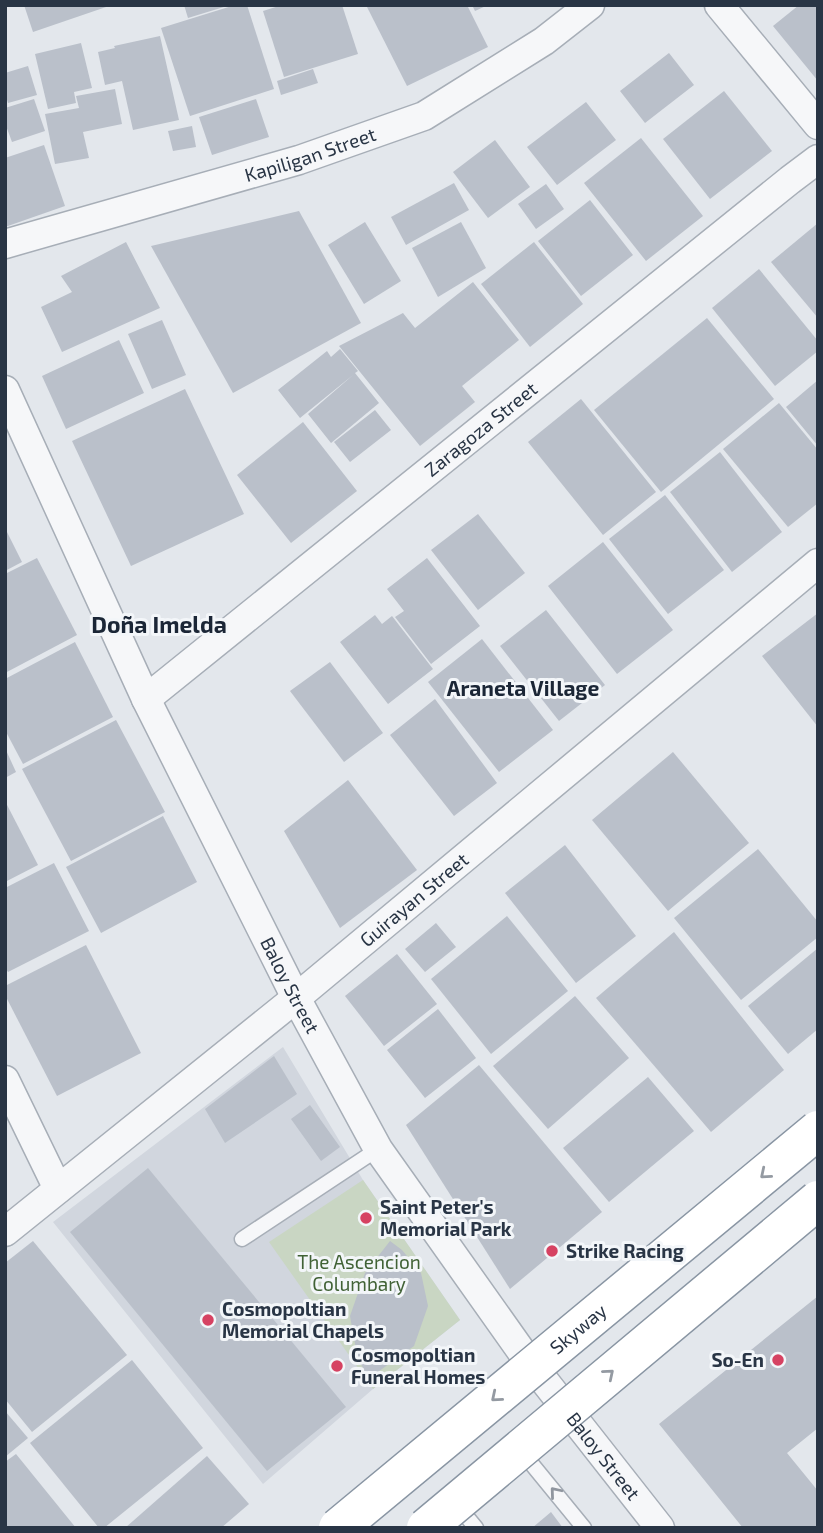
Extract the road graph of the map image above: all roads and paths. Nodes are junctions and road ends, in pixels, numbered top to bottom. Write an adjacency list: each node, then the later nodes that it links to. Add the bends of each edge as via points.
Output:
1 (590, 5): 5 (street, Kapiligan Street, via 544,41 424,116 299,160)
2 (719, 5): 3 (street)
3 (818, 125)
4 (818, 159): 8 (street, Zaragoza Street)
5 (5, 244)
6 (5, 390): 8 (street, Baloy Street)
7 (818, 563): 9 (street, Guirayan Street)
8 (146, 699): 9 (street, Baloy Street)
9 (296, 998): 12 (street, Baloy Street); 13 (street, Guirayan Street)
10 (5, 1080): 13 (street)
11 (818, 1130): 20 (highway, Skyway, one-way to 20, bridge)
12 (378, 1149): 16 (lane); 19 (street, Baloy Street, via 524,1355)
13 (58, 1189): 15 (street, Guirayan Street)
14 (818, 1200): 21 (highway, one-way to 14, bridge)
15 (5, 1232)
16 (242, 1240)
17 (526, 1457): 23 (lane, one-way to 17)
18 (462, 1511): 22 (lane)
19 (651, 1522)
20 (338, 1528)
21 (426, 1528)
22 (476, 1528)
23 (584, 1528)

